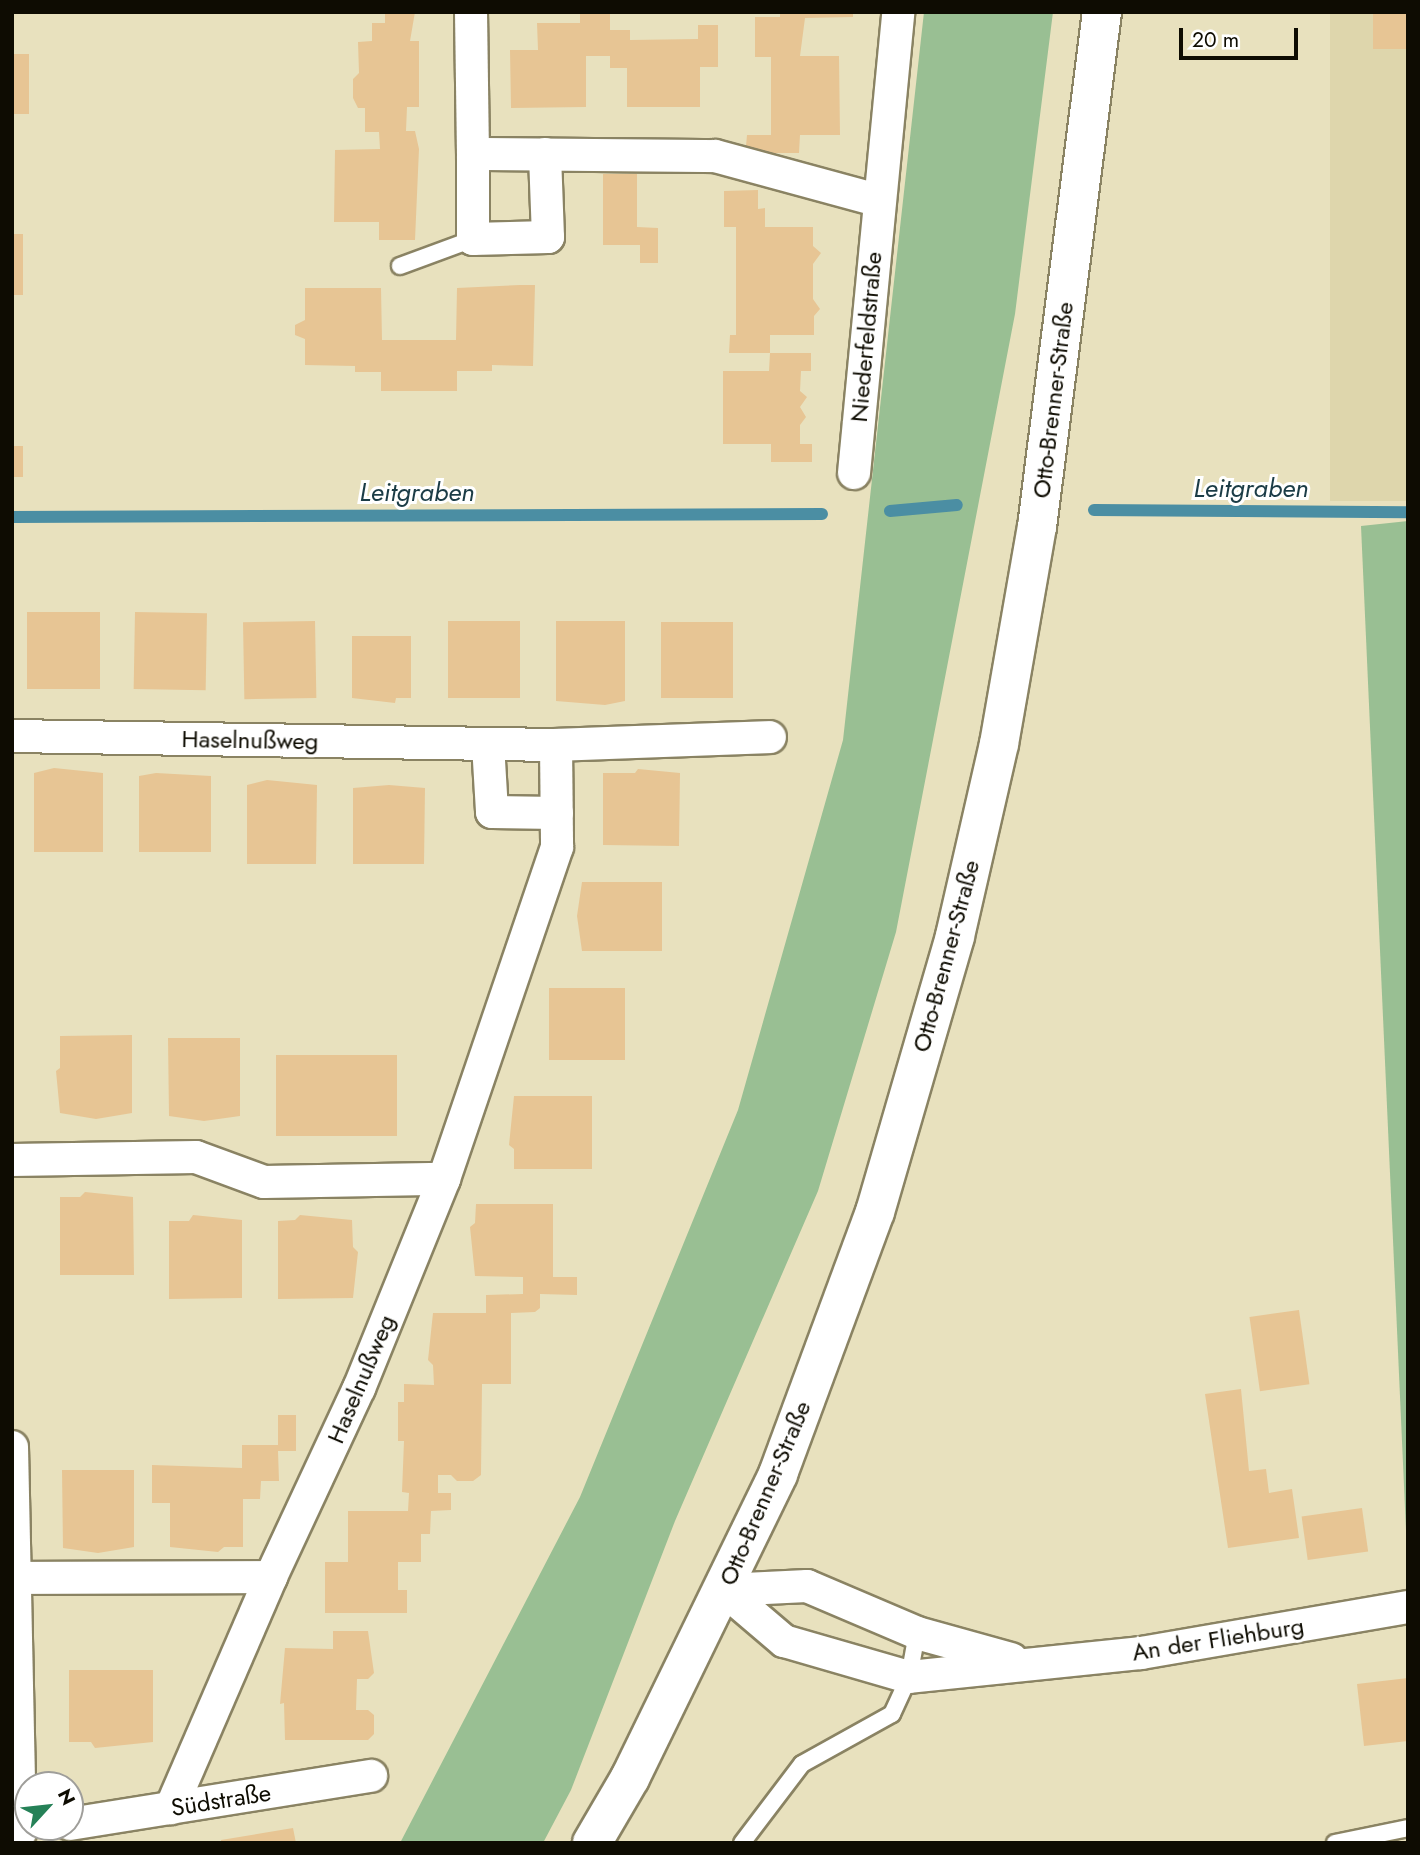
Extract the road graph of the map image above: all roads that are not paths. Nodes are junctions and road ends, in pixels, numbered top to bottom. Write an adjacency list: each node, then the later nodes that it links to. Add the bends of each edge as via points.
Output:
1 (471, 12): 4 (street)
2 (898, 12): 6 (street, Niederfeldstraße)
3 (1102, 12): 20 (main road, Otto-Brenner-Straße, via 1037,527 999,744 955,936 875,1212 778,1474)
4 (473, 154): 5 (street); 7 (street)
5 (545, 154): 6 (street, via 715,156); 7 (street, via 548,237)
6 (877, 200): 9 (street, Niederfeldstraße)
7 (472, 239): 8 (lane)
8 (400, 266)
9 (854, 473)
10 (12, 736): 12 (street, Haselnußweg)
11 (770, 737): 13 (street, Haselnußweg)
12 (488, 744): 13 (street, Haselnußweg); 14 (street, via 492,812)
13 (556, 745): 14 (street, Haselnußweg)
14 (557, 813): 16 (street, Haselnußweg, via 557,847)
15 (12, 1160): 16 (street, via 196,1157 264,1182)
16 (444, 1179): 18 (street, Haselnußweg, via 359,1388)
17 (12, 1447): 19 (street)
18 (271, 1577): 19 (street); 27 (street, Haselnußweg)
19 (15, 1578): 25 (street)
20 (724, 1590): 22 (street, An der Fliehburg, via 807,1586); 24 (street, An der Fliehburg, via 785,1642); 30 (main road, Otto-Brenner-Straße, via 630,1778)
21 (1408, 1607): 23 (street, An der Fliehburg, via 1140,1653)
22 (917, 1633): 23 (street, An der Fliehburg); 24 (lane)
23 (1027, 1663): 24 (street, An der Fliehburg)
24 (909, 1677): 31 (lane, via 892,1714 802,1764)
25 (16, 1771)
26 (372, 1776): 27 (street, Südstraße)
27 (171, 1808): 28 (street, Südstraße)
28 (84, 1822)
29 (1408, 1828): 32 (lane)
30 (592, 1843)
31 (742, 1843)
32 (1335, 1843)

